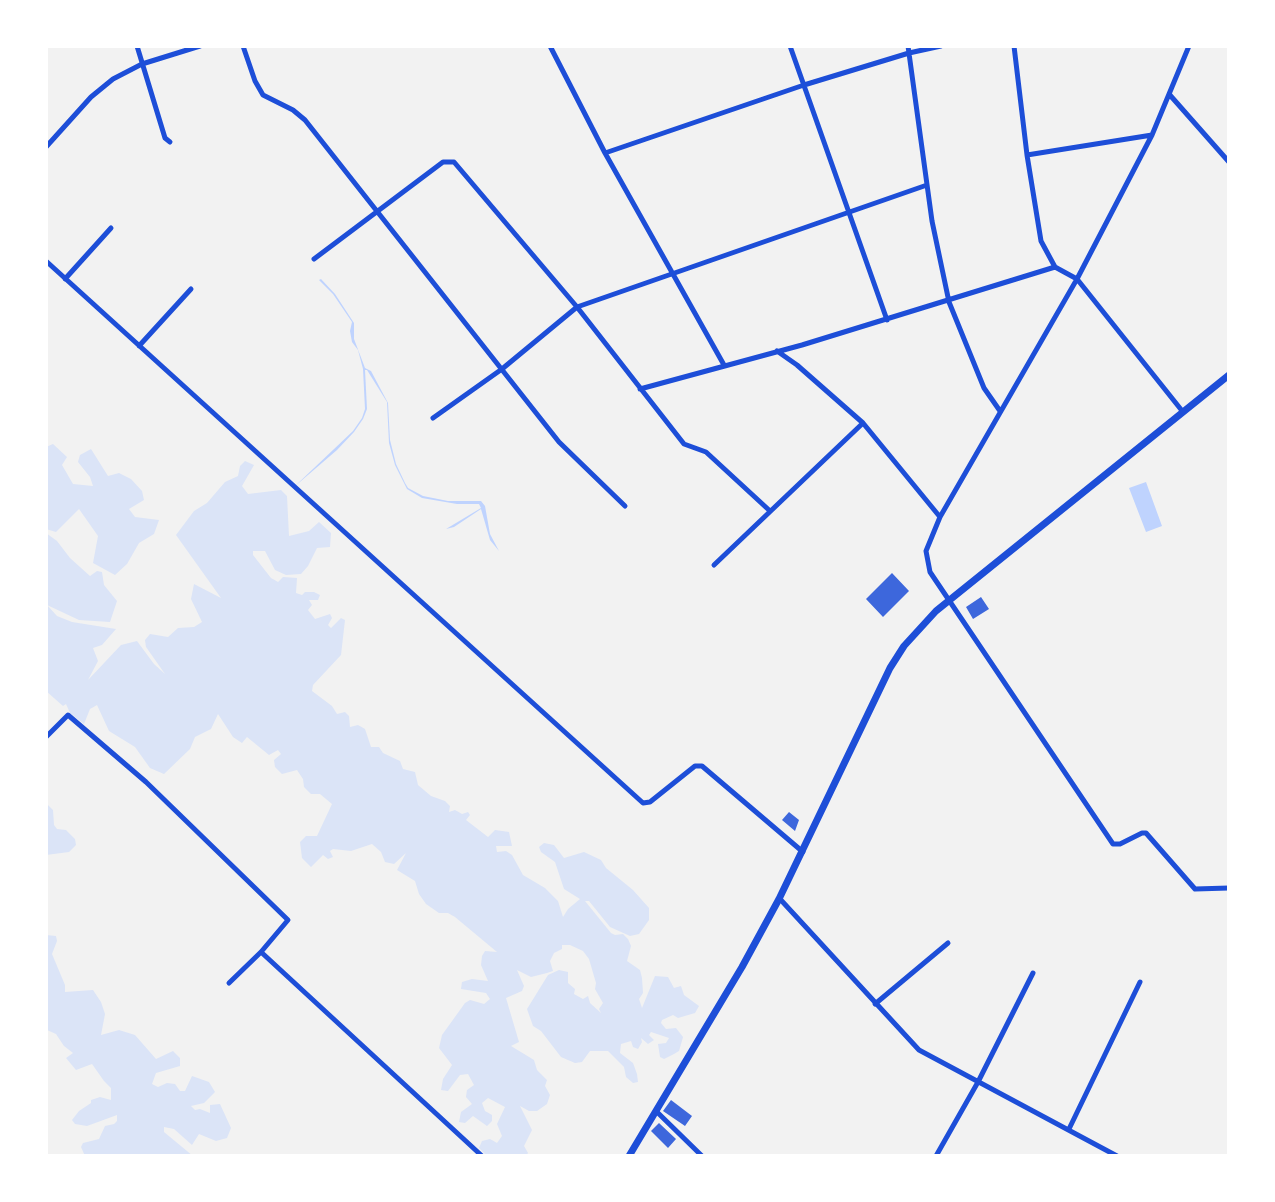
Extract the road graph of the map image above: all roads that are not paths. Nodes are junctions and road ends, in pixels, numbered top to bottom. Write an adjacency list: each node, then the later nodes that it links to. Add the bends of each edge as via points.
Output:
1 (137, 46): 10 (street)
2 (200, 46): 10 (street)
3 (243, 46): 20 (street, via 263,95 305,120)
4 (550, 46): 16 (street)
5 (790, 46): 11 (street)
6 (941, 46): 9 (street)
7 (1014, 46): 17 (street)
8 (1189, 46): 12 (street)
9 (908, 49): 11 (street); 19 (street)
10 (142, 64): 14 (street); 15 (street, via 102,87)
11 (804, 85): 16 (street); 21 (street)
12 (1169, 94): 13 (street); 18 (street)
13 (1152, 135): 17 (street); 28 (street)
14 (170, 142)
15 (46, 147)
16 (605, 153): 26 (street)
17 (1027, 155): 25 (street, via 1041,241)
18 (1229, 162)
19 (927, 185): 21 (street); 30 (street)
20 (377, 212): 23 (street); 31 (street, via 443,162 454,162); 38 (street)
21 (848, 213): 26 (street); 32 (street)
22 (111, 228): 27 (street)
23 (314, 259)
24 (46, 261): 27 (street)
25 (1055, 267): 28 (street); 30 (street)
26 (672, 273): 31 (street); 36 (street)
27 (65, 279): 33 (street)
28 (1077, 279): 41 (street); 42 (street)
29 (191, 289): 33 (street)
30 (949, 302): 32 (street); 41 (street, via 984,388)
31 (577, 307): 38 (street); 40 (street)
32 (887, 320): 34 (street)
33 (139, 346): 51 (street, via 643,803 702,766)
34 (799, 346): 35 (street); 37 (street, via 793,358)
35 (777, 351): 36 (street); 37 (street)
36 (724, 365): 40 (street)
37 (797, 365): 44 (street)
38 (502, 369): 43 (street); 45 (street, via 559,442)
39 (1229, 375): 42 (main road)
40 (640, 389): 46 (street, via 684,444 706,452)
41 (1000, 411): 47 (street)
42 (1183, 412): 49 (main road)
43 (433, 418)
44 (863, 423): 46 (street); 47 (street)
45 (625, 506)
46 (770, 511): 48 (street)
47 (940, 517): 49 (street, via 926,562)
48 (714, 565)
49 (949, 600): 51 (main road, via 890,668); 52 (street, via 1113,844 1146,833 1195,889)
50 (46, 737): 55 (street, via 68,715 146,782 288,920)
51 (803, 852): 53 (main road)
52 (1229, 888)
53 (779, 899): 59 (street); 61 (main road)
54 (948, 943): 59 (street)
55 (261, 952): 58 (street); 63 (street)
56 (1033, 973): 60 (street)
57 (1140, 982): 62 (street)
58 (229, 983)
59 (875, 1004): 60 (street, via 919,1050)
60 (978, 1082): 62 (street); 66 (street)
61 (656, 1111): 64 (main road); 65 (street)
62 (1069, 1129): 67 (street)
63 (482, 1156)
64 (629, 1156)
65 (702, 1156)
66 (936, 1156)
67 (1117, 1156)

